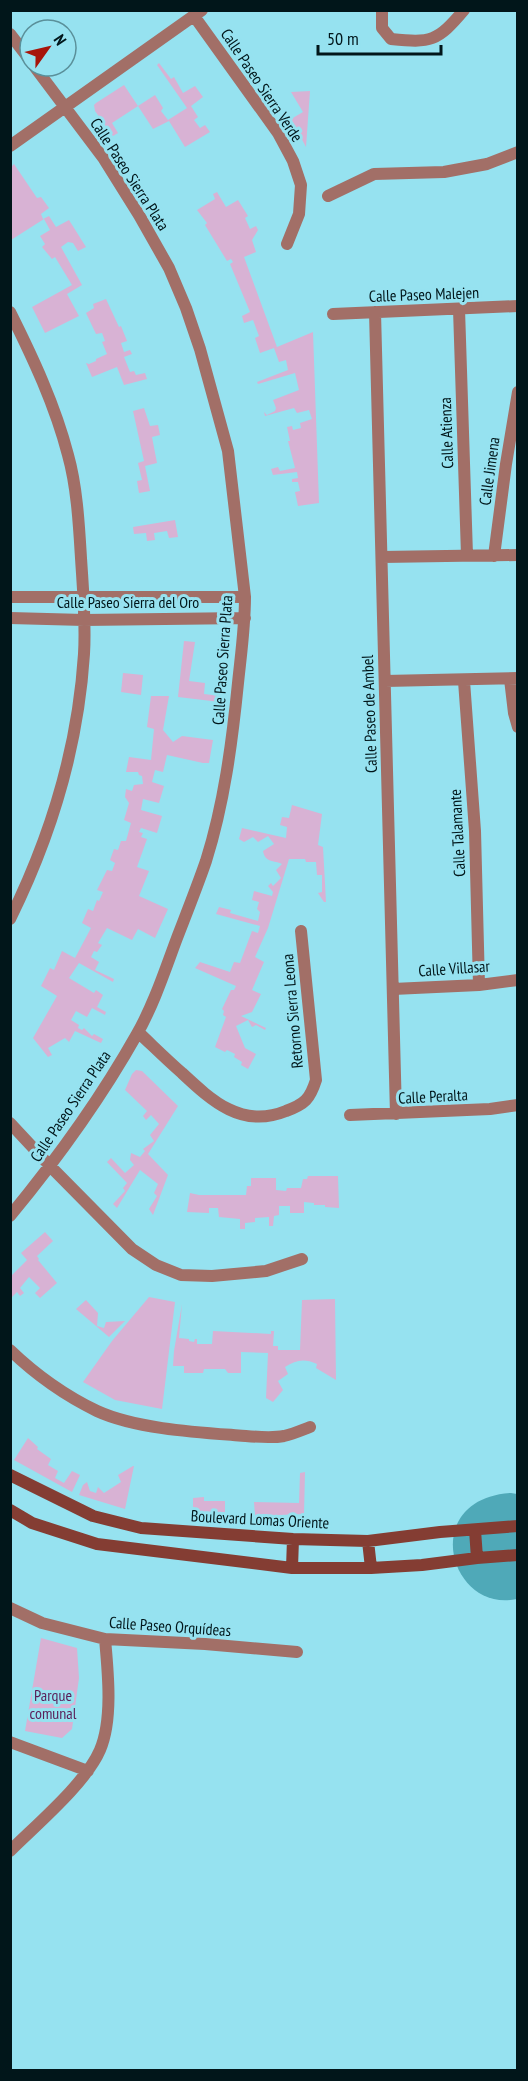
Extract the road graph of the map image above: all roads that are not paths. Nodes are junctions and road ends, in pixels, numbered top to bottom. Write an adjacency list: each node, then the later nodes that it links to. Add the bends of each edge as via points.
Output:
1 (382, 10): 2 (street, via 382,28 391,39 422,42 436,37)
2 (464, 10)
3 (198, 13): 5 (street); 9 (street, Calle Paseo Sierra Verde, via 293,161 301,185 299,214)
4 (43, 78): 5 (street, Calle Paseo Sierra Plata)
5 (64, 106): 6 (street); 21 (street, Calle Paseo Sierra Plata, via 139,215 186,308 228,451)
6 (10, 146)
7 (518, 152): 8 (street, via 487,164 444,172 374,174)
8 (328, 196)
9 (288, 244)
10 (518, 306): 11 (street, Calle Paseo Malejen)
11 (459, 309): 13 (street, Calle Paseo Malejen); 16 (street, Calle Atienza)
12 (10, 312): 22 (street, via 51,400 69,457)
13 (375, 312): 14 (street, Calle Paseo Malejen); 19 (street, Calle Paseo de Ambel)
14 (333, 314)
15 (518, 392): 18 (street, Calle Jimena)
16 (467, 555): 18 (street); 19 (street)
17 (518, 555): 18 (street)
18 (494, 556)
19 (382, 557): 27 (street, Calle Paseo de Ambel)
20 (10, 597): 22 (street, Calle Paseo Sierra del Oro)
21 (245, 597): 22 (street, Calle Paseo Sierra del Oro); 24 (street, Calle Paseo Sierra Plata)
22 (84, 598): 25 (street)
23 (10, 618): 25 (street, Calle Paseo Sierra del Oro)
24 (245, 618): 25 (street, Calle Paseo Sierra del Oro); 35 (street, Calle Paseo Sierra Plata, via 234,728 213,834 161,981)
25 (84, 620): 30 (street, via 79,703 69,759 33,872)
26 (514, 678): 28 (street); 29 (street)
27 (385, 681): 28 (street); 34 (street, Calle Paseo de Ambel)
28 (464, 681): 33 (street, Calle Talamante, via 475,831)
29 (518, 727)
30 (10, 919)
31 (301, 931): 35 (street, Retorno Sierra Leona, via 315,1080 312,1094 302,1105 268,1117 250,1117 225,1109)
32 (518, 980): 33 (street, Calle Villasar)
33 (479, 985): 34 (street, Calle Villasar)
34 (393, 988): 37 (street, Calle Paseo de Ambel)
35 (138, 1032): 40 (street, Calle Paseo Sierra Plata)
36 (518, 1105): 37 (street, Calle Peralta)
37 (396, 1114): 38 (street, Calle Peralta)
38 (350, 1115)
39 (10, 1123): 40 (street)
40 (51, 1167): 41 (street, Calle Paseo Sierra Plata); 42 (street, via 132,1249 181,1275 266,1271)
41 (10, 1216)
42 (302, 1259)
43 (10, 1350): 44 (street, via 69,1396 98,1412 126,1421 265,1437 284,1436)
44 (310, 1427)
45 (10, 1475): 49 (street, Boulevard Lomas Oriente, via 93,1516 141,1528)
46 (10, 1510): 53 (street, via 32,1523 97,1544)
47 (518, 1526): 48 (street, Boulevard Lomas Oriente)
48 (475, 1530): 50 (street, Boulevard Lomas Oriente); 52 (street)
49 (292, 1539): 50 (street, Boulevard Lomas Oriente); 53 (street)
50 (368, 1541): 54 (street)
51 (518, 1555): 52 (street)
52 (477, 1558): 54 (street)
53 (292, 1568): 54 (street)
54 (371, 1568)
55 (10, 1608): 56 (street, Calle Paseo Orquídeas, via 42,1623)
56 (105, 1639): 57 (street, Calle Paseo Orquídeas); 59 (street, via 107,1719 101,1749)
57 (297, 1652)
58 (10, 1743): 59 (street)
59 (88, 1771): 60 (street)
60 (10, 1851)

